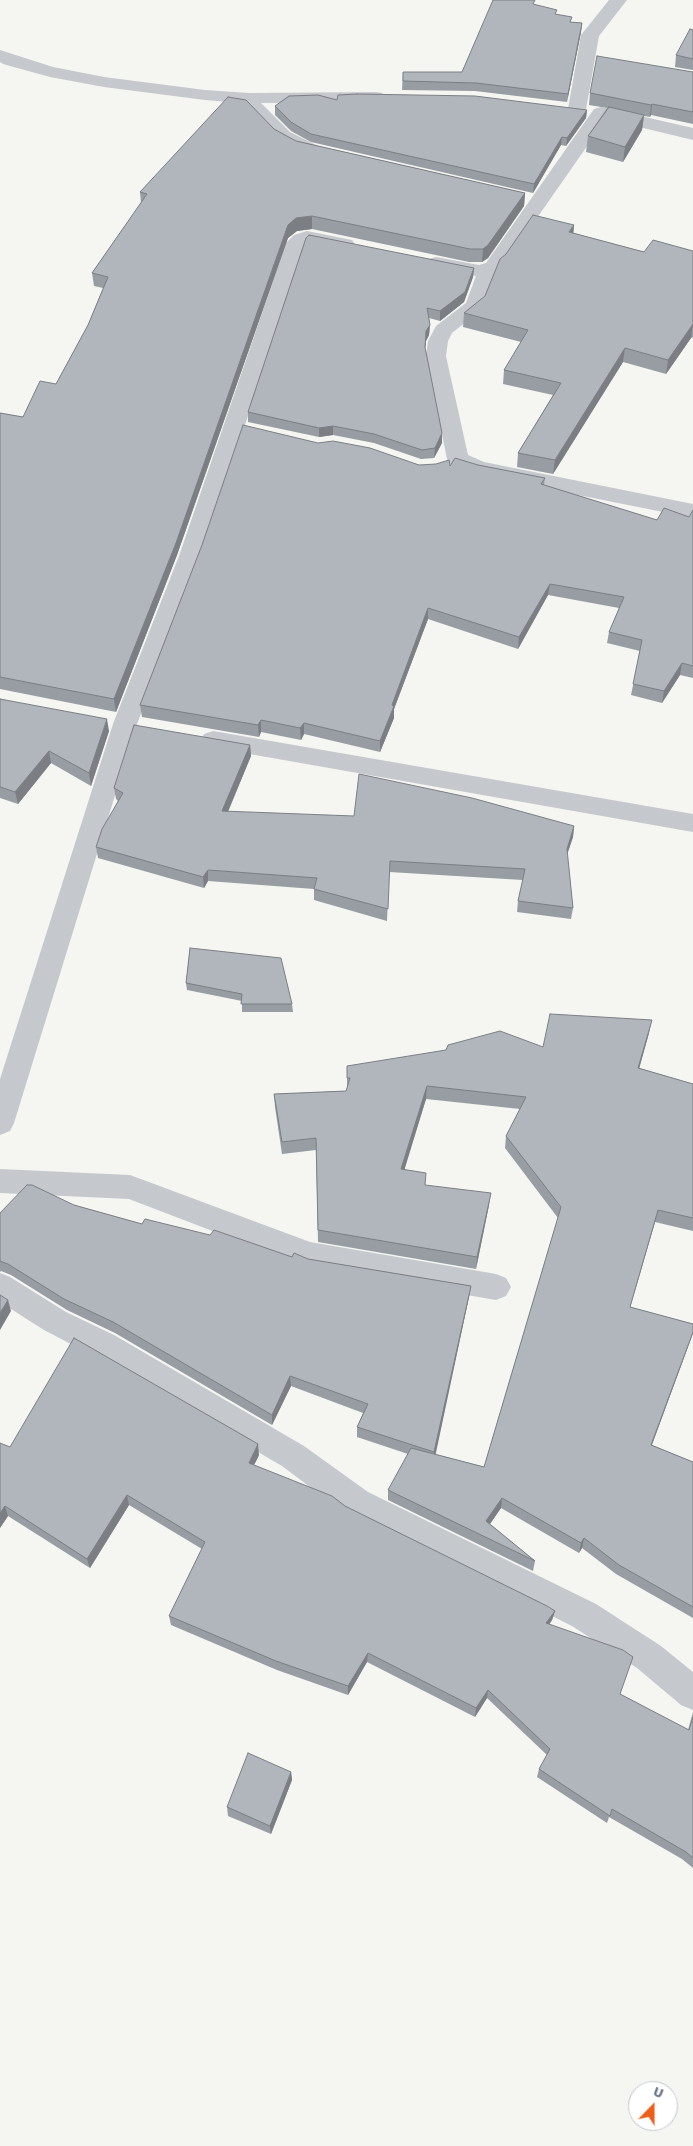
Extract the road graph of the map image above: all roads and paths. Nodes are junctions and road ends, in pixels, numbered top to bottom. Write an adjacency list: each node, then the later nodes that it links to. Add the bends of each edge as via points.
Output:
1 (618, 0): 3 (street, via 590,36)
2 (0, 55): 6 (street, via 50,72 104,82)
3 (585, 58): 4 (street); 7 (street, via 568,108)
4 (605, 61)
5 (396, 97): 6 (street)
6 (249, 98): 9 (street, via 254,108 283,136 304,148)
7 (601, 113): 8 (street); 12 (street, via 529,200 496,264)
8 (693, 134)
9 (323, 152)
10 (367, 249): 16 (street, via 312,237 304,237 296,243 244,429 190,556 125,724)
11 (414, 258): 12 (street, via 469,270)
12 (488, 270): 13 (street, via 475,305 443,330 438,341 436,356 450,462)
13 (693, 511)
14 (194, 736): 15 (street)
15 (693, 823)
16 (0, 1123)
17 (0, 1181): 19 (street, via 130,1187 309,1255)
18 (0, 1286): 20 (street, via 55,1322 103,1345 293,1456 356,1503 584,1615 649,1658)
19 (496, 1287)
20 (693, 1693)

